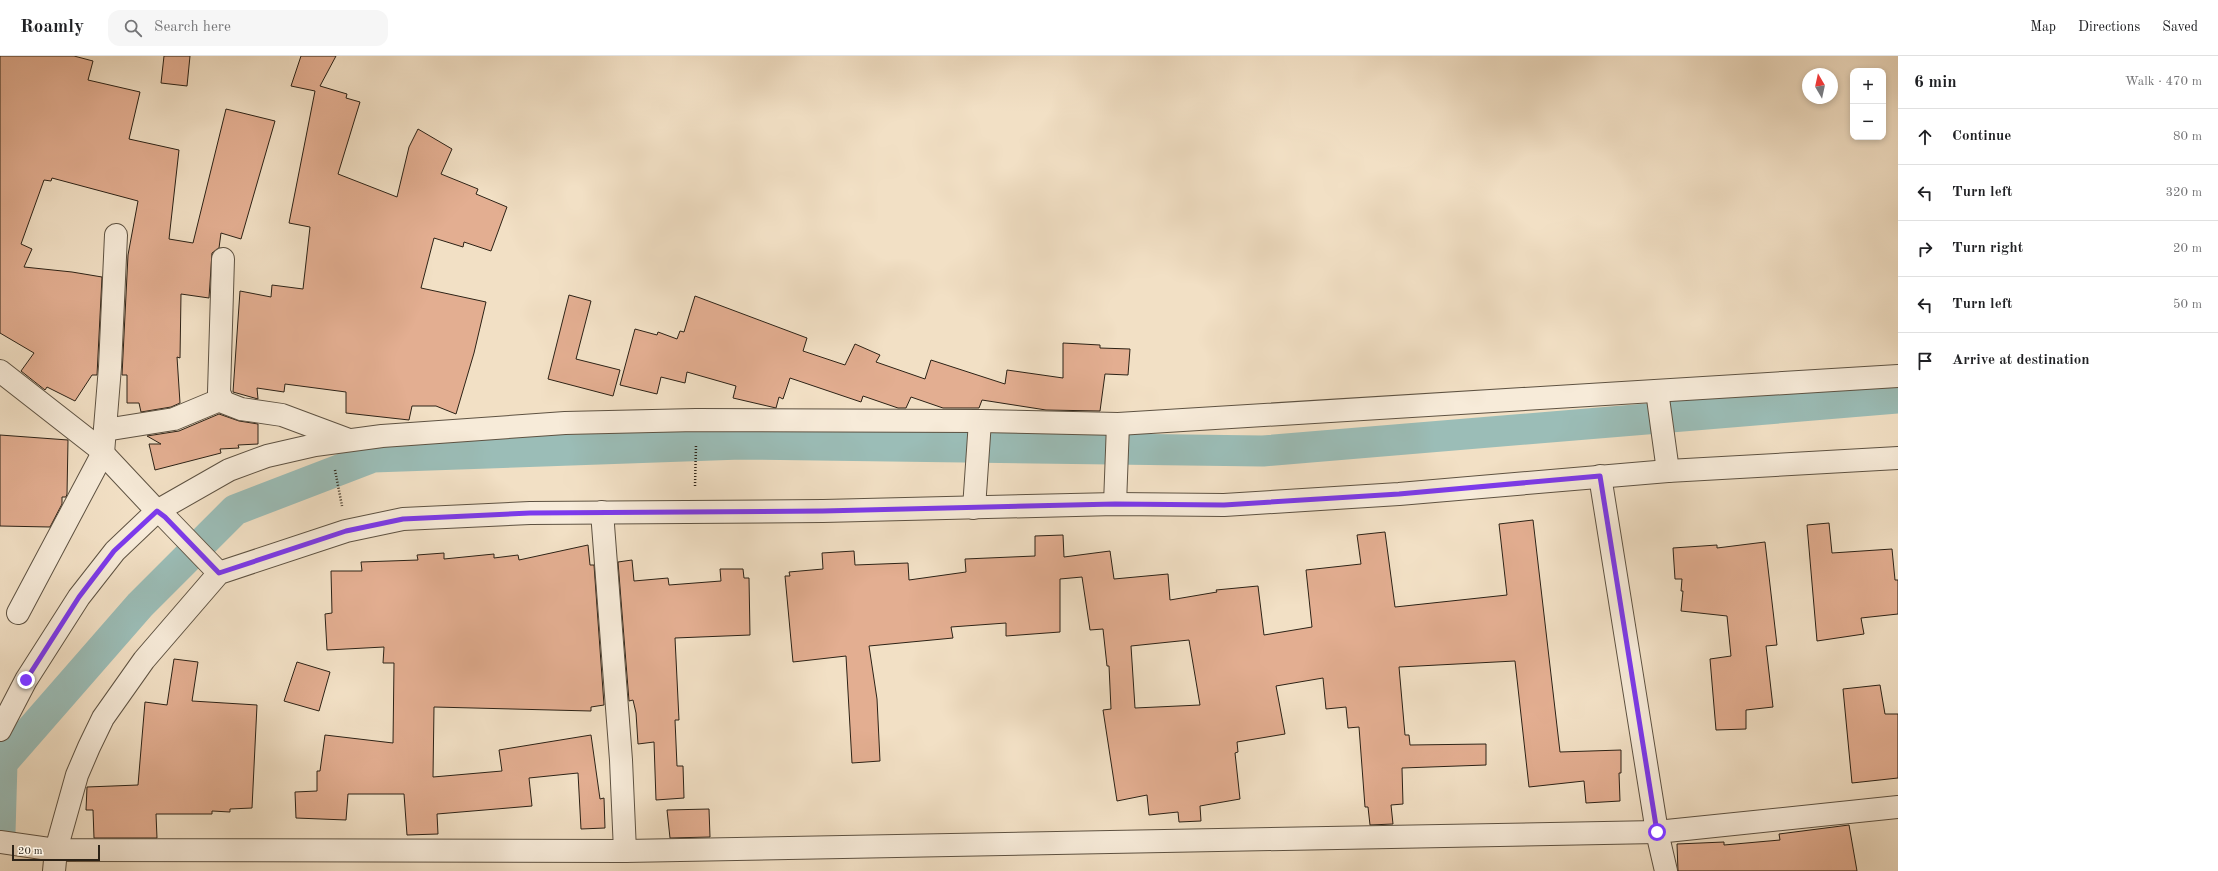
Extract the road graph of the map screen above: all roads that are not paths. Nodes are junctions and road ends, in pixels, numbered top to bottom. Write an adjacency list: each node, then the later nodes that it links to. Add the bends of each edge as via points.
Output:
1 (116, 235): 8 (street)
2 (223, 258): 6 (street, via 219,392)
3 (0, 371): 11 (street)
4 (1898, 376): 5 (street)
5 (1658, 396): 9 (street); 13 (street)
6 (222, 399): 8 (street, via 174,419); 10 (street, via 226,405 282,415)
7 (980, 426): 9 (street); 10 (street, via 696,420 565,423); 16 (street)
8 (105, 430): 11 (street)
9 (1117, 430): 15 (street)
10 (349, 440): 18 (street, via 273,454 229,470)
11 (103, 453): 18 (street); 20 (street)
12 (1898, 458): 13 (street)
13 (1668, 471): 14 (street)
14 (1600, 476): 15 (street, via 1399,494 1224,505); 23 (street)
15 (1115, 497): 16 (street)
16 (974, 508): 17 (street)
17 (602, 512): 19 (street, via 403,519 346,531); 25 (street, via 621,760)
18 (161, 514): 19 (street); 21 (street, via 114,551 79,597 26,680)
19 (219, 573): 26 (street, via 144,660 103,718 77,775)
20 (18, 612)
21 (0, 730)
22 (1898, 807): 23 (street)
23 (1657, 832): 25 (street); 27 (street)
24 (0, 842): 26 (street, via 35,848)
25 (625, 851): 26 (street)
26 (55, 861)
27 (1666, 871)

